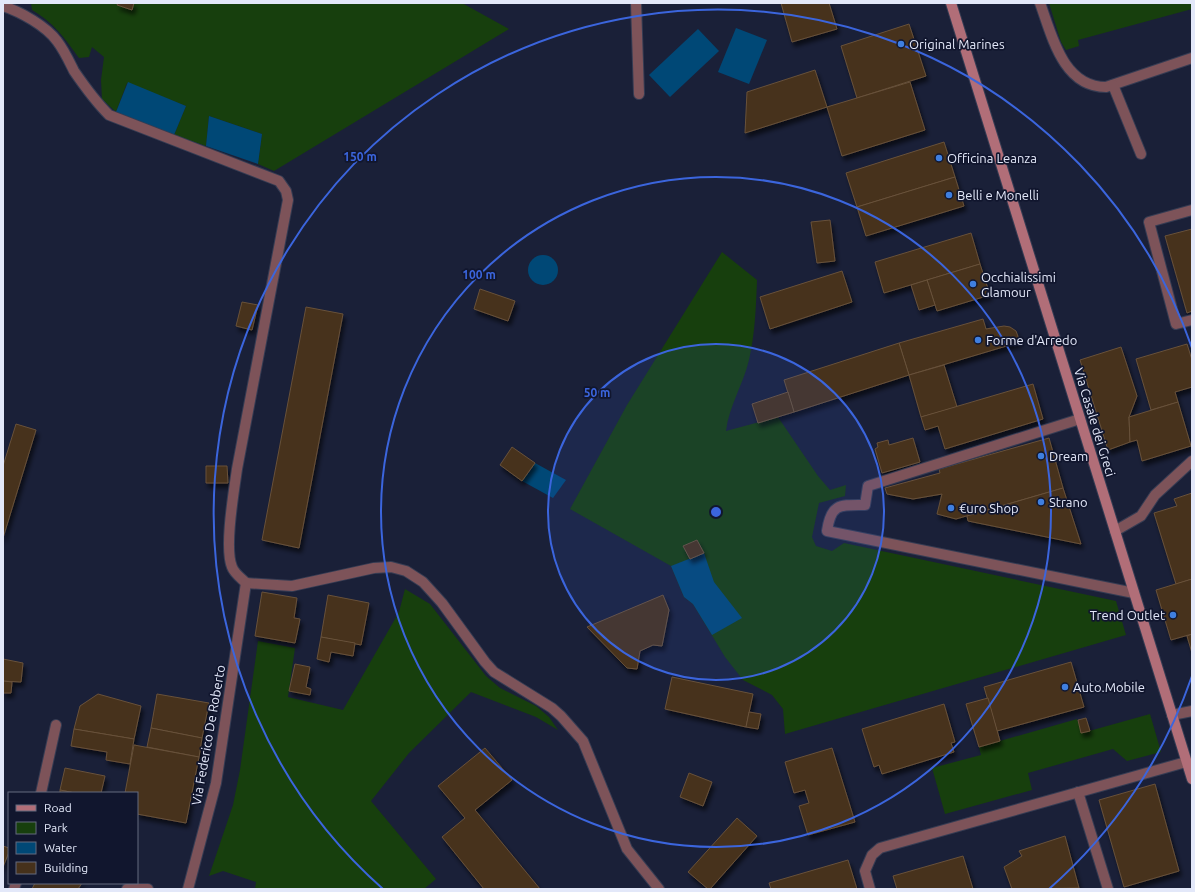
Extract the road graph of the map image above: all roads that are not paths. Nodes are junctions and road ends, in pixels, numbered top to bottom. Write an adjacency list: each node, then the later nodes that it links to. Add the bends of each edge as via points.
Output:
1 (636, 3): 7 (street)
2 (951, 3): 11 (street, Via Casale dei Greci)
3 (1040, 3): 6 (street, via 1057,52 1067,67 1083,82 1096,87)
4 (3, 6): 14 (street, via 39,25 57,41 94,100 109,115 279,181 286,191 288,200 231,509 229,554 232,568)
5 (1192, 58): 6 (street)
6 (1113, 85): 8 (street)
7 (639, 94)
8 (1141, 154)
9 (1192, 210): 10 (street, via 1149,222 1176,324)
10 (1192, 320)
11 (1080, 419): 13 (street, Via Casale dei Greci); 15 (street, via 868,486 865,505 842,505 836,509 829,518 827,531)
12 (1192, 462): 13 (street, via 1155,495 1141,516)
13 (1115, 532): 15 (street, Via Casale dei Greci)
14 (246, 583): 25 (street, Via Federico De Roberto, via 216,783); 26 (street, via 292,586 374,568 391,567 406,571 423,582 494,672 552,708 583,741 626,849)
15 (1134, 593): 17 (street, Via Casale dei Greci)
16 (1192, 711): 17 (street)
17 (1172, 714): 19 (street, Via Casale dei Greci)
18 (56, 725): 21 (street)
19 (1186, 762): 20 (street, Via Casale dei Greci); 22 (street)
20 (1192, 779)
21 (41, 792)
22 (1078, 792): 27 (street, via 880,848 872,856 865,870); 28 (street)
23 (127, 889): 24 (street)
24 (148, 889)
25 (188, 889)
26 (659, 889)
27 (870, 889)
28 (1108, 889)

